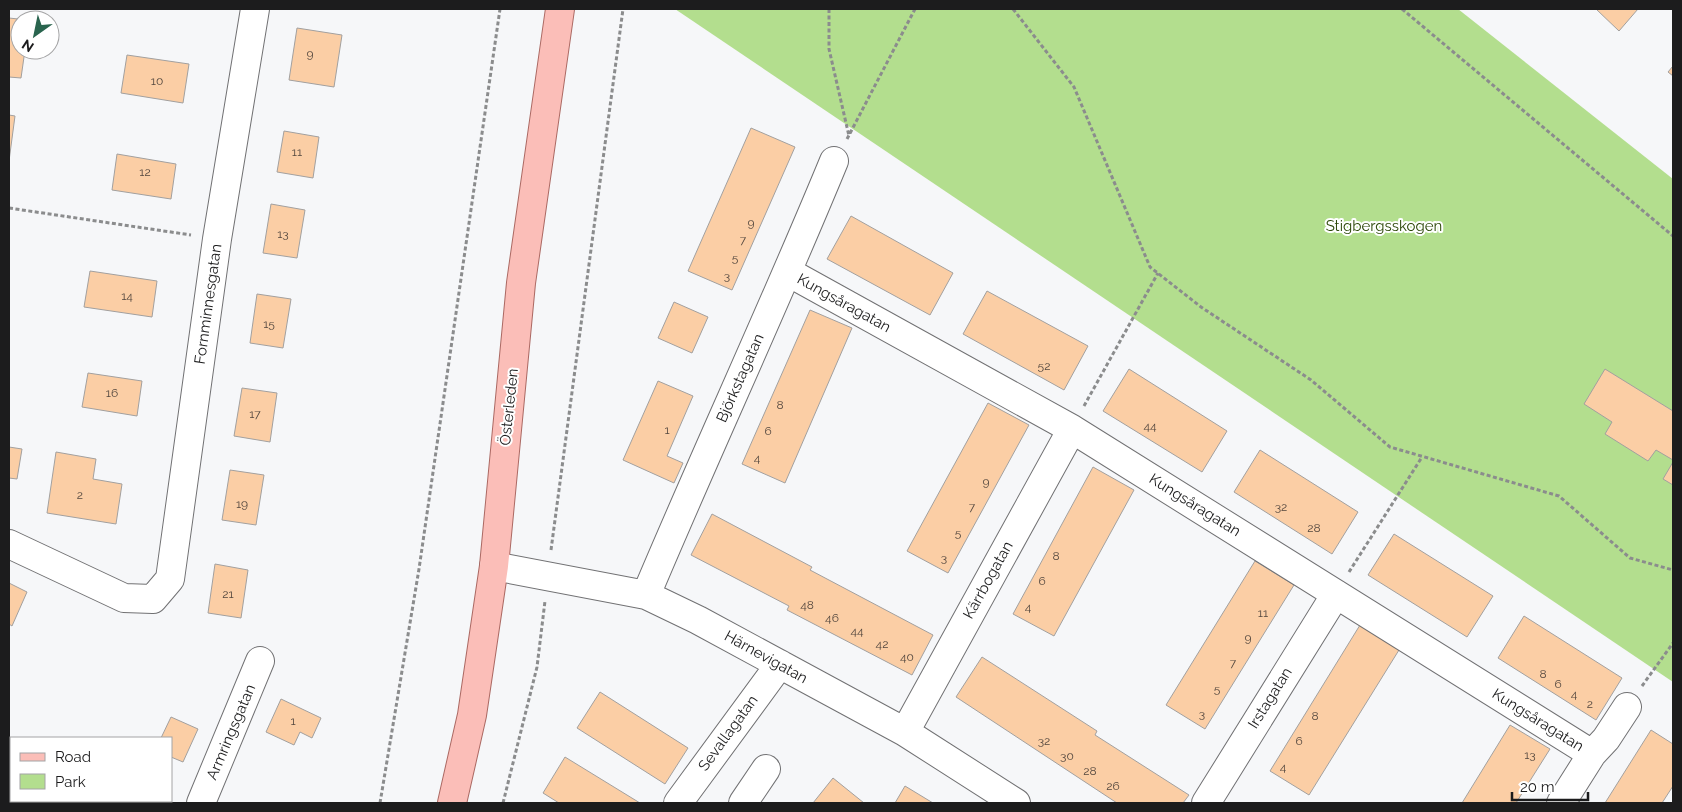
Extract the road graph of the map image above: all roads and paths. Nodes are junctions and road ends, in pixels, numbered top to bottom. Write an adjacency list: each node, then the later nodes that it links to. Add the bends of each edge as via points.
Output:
1 (255, 9): 13 (street, Fornminnesgatan)
2 (500, 9): 32 (path, via 419,569)
3 (560, 9): 19 (main road, Österleden, via 521,283)
4 (623, 9): 21 (path)
5 (829, 9): 9 (path, via 828,49)
6 (915, 9): 9 (path)
7 (1013, 9): 15 (path, via 1074,87 1150,266)
8 (1402, 9): 12 (path)
9 (849, 137): 10 (path)
10 (834, 161): 14 (street, Björkstagatan)
11 (9, 208): 13 (path)
12 (1673, 236)
13 (217, 238): 18 (street, Fornminnesgatan, via 170,579 153,598 124,598)
14 (788, 272): 16 (street, Kungsåragatan); 23 (street, Björkstagatan)
15 (1158, 273): 16 (path); 17 (path, via 1201,307 1311,380 1390,447)
16 (1072, 429): 22 (street, Kungsåragatan); 28 (street, Kärrbogatan)
17 (1422, 457): 20 (path, via 1559,496 1630,558); 22 (path)
18 (9, 544)
19 (494, 566): 21 (street, Härnevigatan); 33 (main road, Österleden, via 472,715)
20 (1673, 570)
21 (548, 576): 23 (street, Härnevigatan); 34 (path, via 537,667)
22 (1336, 594): 29 (street, Kungsåragatan); 38 (street, Irstagatan)
23 (646, 595): 26 (street, Härnevigatan)
24 (1673, 643): 27 (path)
25 (260, 661): 31 (street, Armringsgatan)
26 (780, 664): 28 (street, Härnevigatan); 35 (street, Sevallagatan)
27 (1627, 707): 29 (street)
28 (905, 732): 37 (street, Härnevigatan)
29 (1592, 754): 39 (street)
30 (766, 769): 36 (street)
31 (201, 803)
32 (380, 803)
33 (452, 803)
34 (503, 803)
35 (678, 803)
36 (743, 803)
37 (1016, 803)
38 (1206, 803)
39 (1562, 803)

